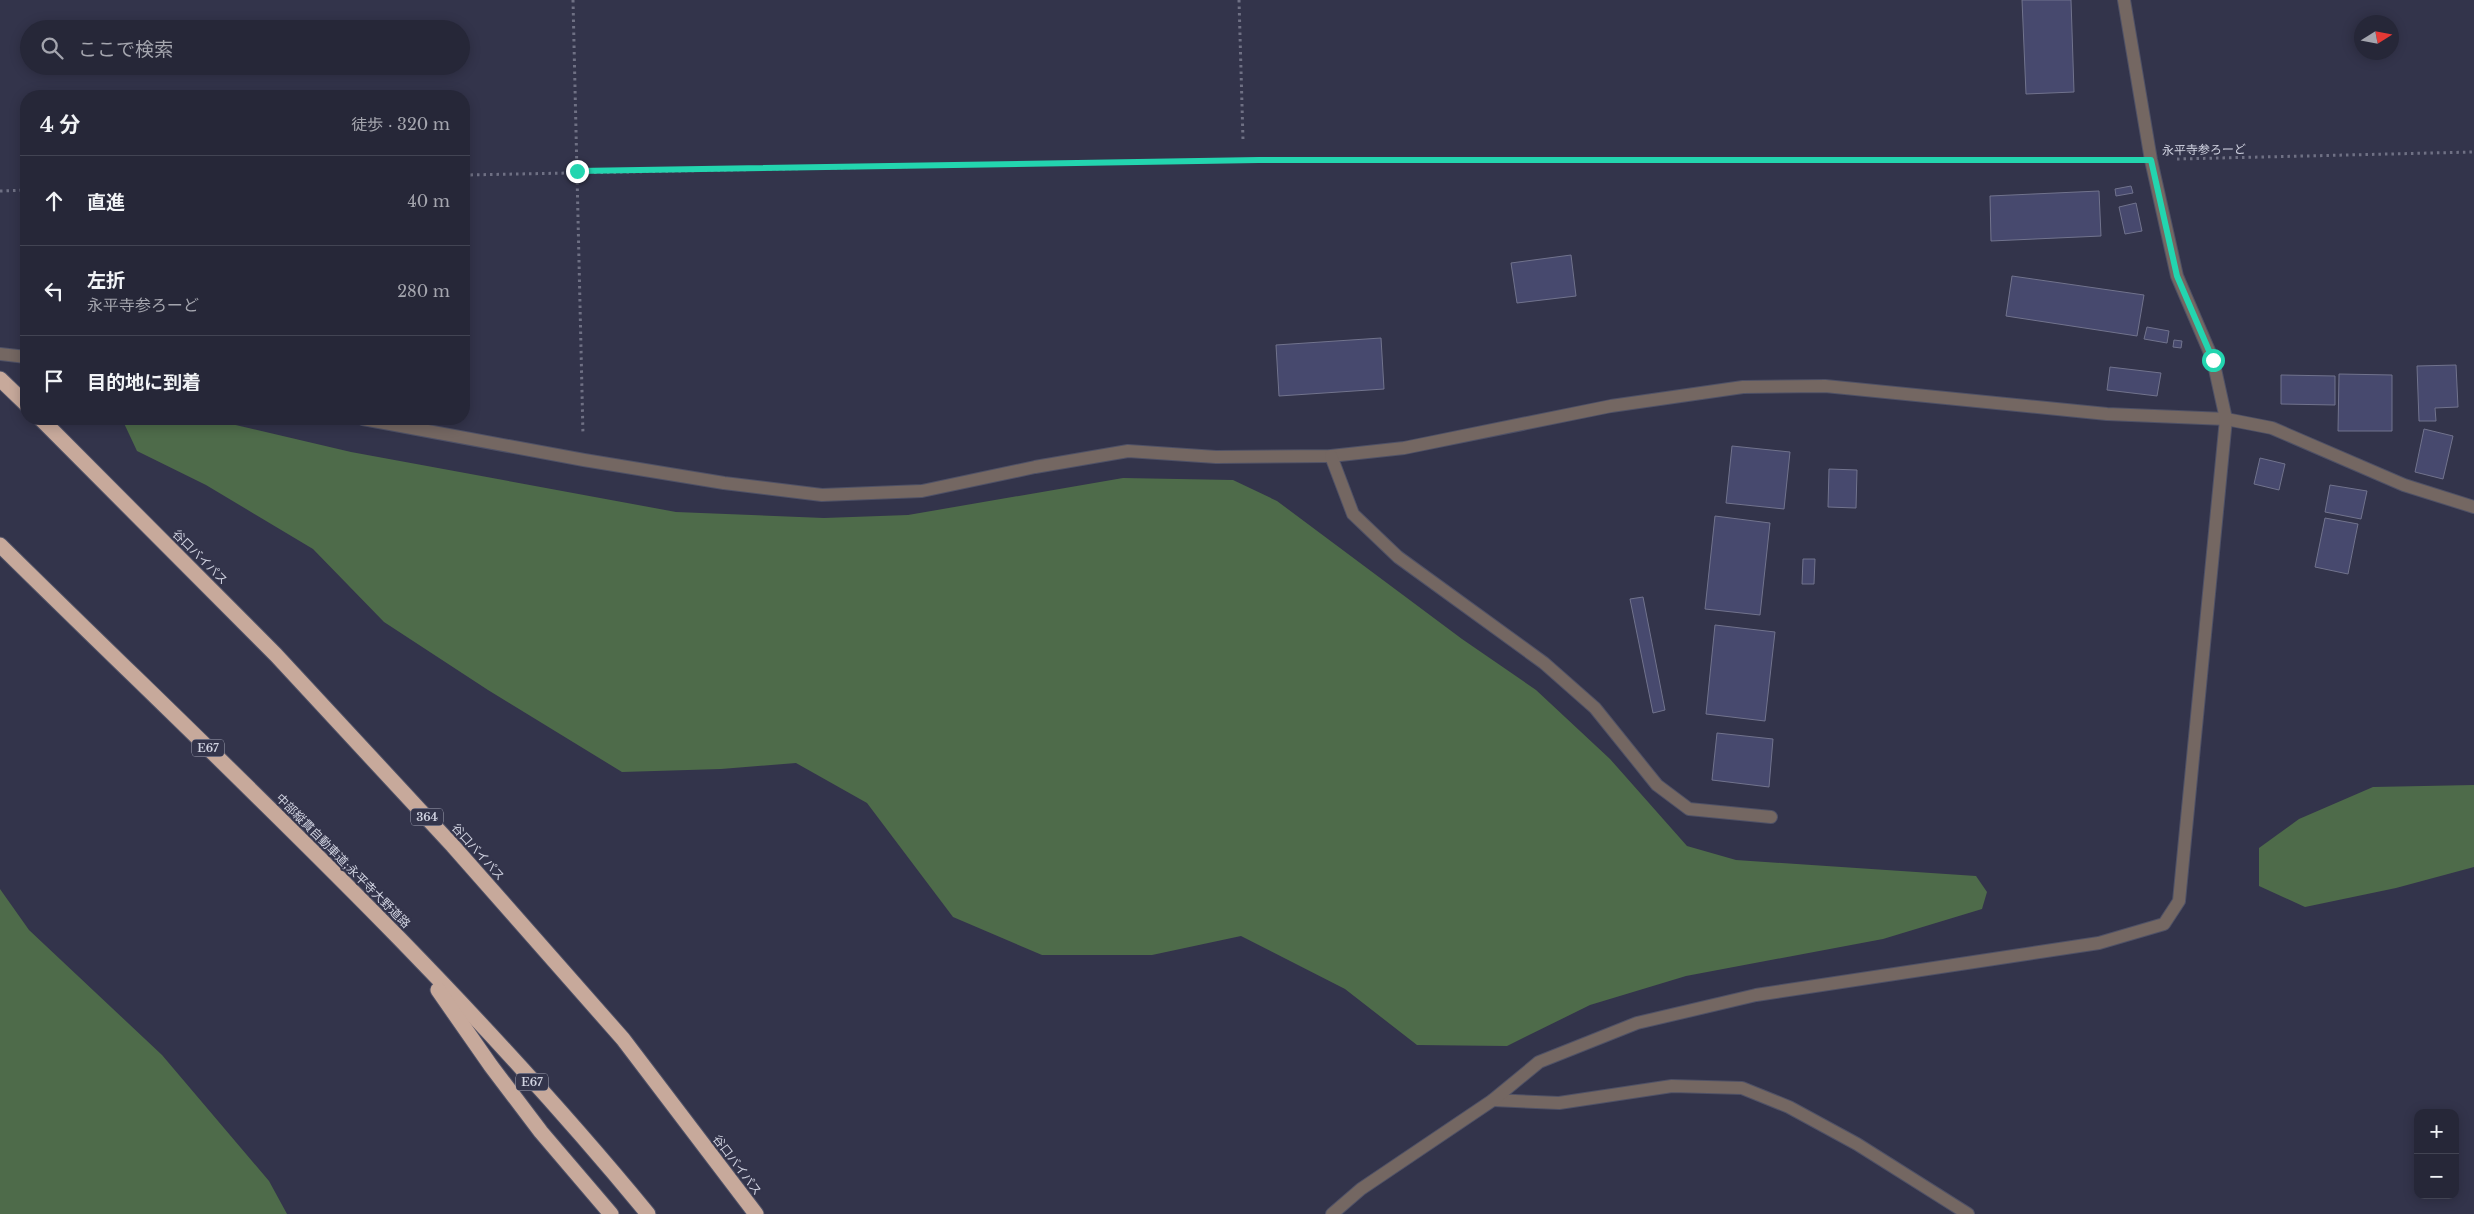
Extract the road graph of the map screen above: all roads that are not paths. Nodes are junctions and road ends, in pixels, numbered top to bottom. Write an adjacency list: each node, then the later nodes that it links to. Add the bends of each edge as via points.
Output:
1 (2124, 0): 6 (street, via 2151,160 2177,276 2213,360)
2 (0, 354): 3 (street)
3 (20, 356)
4 (0, 379): 5 (highway)
5 (20, 398)
6 (2226, 419): 9 (street, via 2107,414 1825,386 1743,388 1611,406 1404,448); 10 (street, via 2272,428 2404,485); 14 (street, via 2179,901 2164,924 2098,943 1756,995 1636,1023 1539,1062)
7 (47, 425): 17 (highway, 谷口バイパス / 364, via 276,655 453,846 623,1039)
8 (395, 425): 9 (street, via 724,483 822,495 922,491 1034,467 1128,452 1216,457)
9 (1331, 456): 12 (street, via 1353,514 1398,557 1544,663 1595,708 1657,784 1689,809)
10 (2474, 507)
11 (0, 545): 13 (highway, 中部縦貫自動車道;永平寺大野道路 / E67, via 244,782)
12 (1771, 817)
13 (413, 954): 15 (highway, via 535,1124); 16 (highway, 中部縦貫自動車道;永平寺大野道路 / E67, via 466,1008)
14 (1493, 1100): 18 (street, via 1361,1189); 19 (street, via 1559,1103 1672,1086 1742,1088 1789,1107 1856,1144)
15 (611, 1214)
16 (648, 1214)
17 (756, 1214)
18 (1332, 1214)
19 (1968, 1214)

